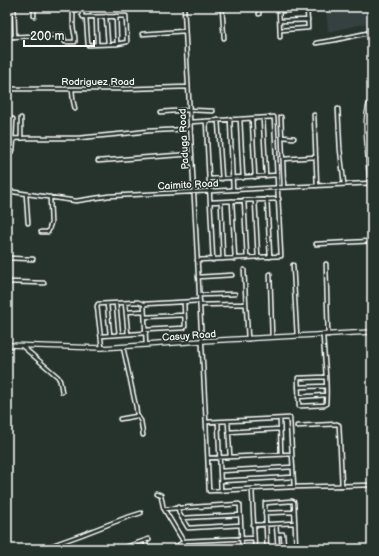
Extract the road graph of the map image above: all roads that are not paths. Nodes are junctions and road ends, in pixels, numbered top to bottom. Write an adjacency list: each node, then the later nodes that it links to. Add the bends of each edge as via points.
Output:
1 (14, 7): 24 (street)
2 (34, 7): 12 (street)
3 (73, 7): 24 (street, via 76,42 65,42 62,35)
4 (82, 7): 16 (street, via 82,16)
5 (184, 7): 20 (street, Paduga Road)
6 (222, 7): 26 (street)
7 (259, 7): 11 (street)
8 (279, 7): 10 (street)
9 (307, 8): 10 (street); 17 (street)
10 (279, 11): 18 (street)
11 (260, 14)
12 (34, 16)
13 (106, 16): 14 (street); 15 (street); 29 (street)
14 (116, 16): 30 (street); 30 (street, via 126,16 128,41)
15 (96, 17): 16 (street); 28 (street)
16 (86, 18): 28 (street, via 88,45)
17 (308, 20): 18 (street); 19 (street, via 307,28)
18 (280, 21): 19 (street)
19 (280, 30): 25 (street)
20 (186, 31): 22 (street); 31 (street, Paduga Road)
21 (372, 32): 27 (street)
22 (142, 34)
23 (7, 37): 24 (street)
24 (15, 37)
25 (280, 37)
26 (224, 38)
27 (316, 43)
28 (97, 44): 29 (street)
29 (108, 44): 30 (street)
30 (117, 44)
31 (188, 87): 33 (street, Rodriguez Road); 37 (street, Paduga Road)
32 (7, 89): 33 (street, Rodriguez Road)
33 (72, 89): 35 (street)
34 (372, 97): 71 (street, via 367,116)
35 (75, 109)
36 (338, 109): 72 (street)
37 (190, 110): 38 (street); 39 (street); 50 (street, Paduga Road)
38 (213, 111)
39 (161, 112)
40 (314, 115): 61 (street)
41 (281, 117): 52 (street)
42 (7, 118): 58 (street, via 13,119)
43 (22, 118): 55 (street)
44 (263, 118): 47 (street); 51 (street, via 274,117); 65 (street)
45 (230, 119): 46 (street); 48 (street); 67 (street)
46 (240, 119): 47 (street); 68 (street)
47 (252, 119): 66 (street)
48 (218, 120): 49 (street); 70 (street)
49 (206, 121): 50 (street); 69 (street)
50 (190, 122): 53 (street, Paduga Road)
51 (274, 124): 52 (street); 64 (street)
52 (281, 125): 54 (street)
53 (190, 129): 55 (street, via 148,130 79,138); 60 (street, Paduga Road)
54 (282, 137): 56 (street); 62 (street)
55 (21, 138): 58 (street)
56 (294, 138)
57 (7, 139): 58 (street)
58 (13, 139): 59 (street, via 14,150)
59 (7, 152)
60 (192, 154): 63 (street); 79 (street, Paduga Road)
61 (316, 157): 62 (street); 73 (street)
62 (282, 159): 75 (street)
63 (98, 161)
64 (277, 175): 65 (street); 74 (street)
65 (266, 176): 66 (street)
66 (255, 177): 68 (street)
67 (232, 178): 68 (street); 70 (street); 77 (street)
68 (243, 178)
69 (208, 179): 70 (street); 76 (street)
70 (222, 179)
71 (371, 183): 72 (street, Caimito Road); 89 (street)
72 (344, 184): 73 (street, Caimito Road)
73 (317, 186): 75 (street, Caimito Road)
74 (278, 187): 75 (street, Caimito Road); 77 (street, Caimito Road); 83 (street)
75 (284, 187)
76 (209, 190): 77 (street, Caimito Road); 79 (street, Caimito Road); 87 (street)
77 (233, 190)
78 (7, 191): 80 (street, Caimito Road)
79 (194, 191): 81 (street, Caimito Road, via 109,196 78,201); 101 (street, Paduga Road)
80 (26, 194): 81 (street, Caimito Road); 90 (street)
81 (50, 197): 91 (street, via 51,224 48,232)
82 (267, 199): 83 (street); 85 (street); 94 (street)
83 (279, 199): 94 (street, via 281,255)
84 (244, 200): 85 (street); 86 (street); 96 (street)
85 (255, 200): 97 (street)
86 (232, 201): 88 (street); 100 (street)
87 (210, 202): 88 (street); 102 (street)
88 (221, 202): 99 (street)
89 (372, 210)
90 (28, 223)
91 (41, 232)
92 (372, 241): 93 (street)
93 (316, 244)
94 (270, 257): 97 (street)
95 (7, 258): 98 (street)
96 (247, 258): 97 (street); 100 (street)
97 (258, 258)
98 (33, 259)
99 (224, 259): 100 (street); 102 (street)
100 (235, 259)
101 (197, 260): 102 (street); 108 (street, Paduga Road)
102 (213, 260)
103 (326, 264): 130 (street)
104 (293, 265): 133 (street)
105 (244, 270): 119 (street)
106 (270, 274): 134 (street)
107 (232, 276): 108 (street)
108 (198, 277): 112 (street, Paduga Road)
109 (7, 282): 110 (street)
110 (44, 283)
111 (235, 294): 112 (street)
112 (199, 295): 113 (street, Paduga Road)
113 (200, 301): 114 (street); 120 (street, Paduga Road)
114 (184, 302): 118 (street); 123 (street)
115 (125, 303): 117 (street); 118 (street); 122 (street)
116 (107, 304): 117 (street); 131 (street, via 97,305); 132 (street)
117 (116, 304): 128 (street)
118 (144, 304): 121 (street)
119 (246, 304): 120 (street); 135 (street)
120 (200, 305): 136 (street, Paduga Road)
121 (144, 311): 122 (street); 124 (street)
122 (126, 312): 127 (street)
123 (184, 315): 124 (street); 125 (street, via 184,328)
124 (144, 317): 125 (street)
125 (145, 332): 127 (street); 139 (street)
126 (372, 332): 130 (street, Casuy Road)
127 (128, 334): 128 (street)
128 (119, 335): 132 (street)
129 (323, 335): 130 (street, Casuy Road); 133 (street, Casuy Road); 142 (street)
130 (328, 335)
131 (101, 336): 132 (street); 141 (street)
132 (110, 336)
133 (297, 336): 134 (street, Casuy Road)
134 (272, 338): 135 (street, Casuy Road)
135 (248, 339): 136 (street, Casuy Road)
136 (202, 341): 139 (street, Casuy Road); 151 (street, Paduga Road)
137 (7, 345): 138 (street, Casuy Road)
138 (22, 346): 141 (street, Casuy Road); 145 (street, via 58,377)
139 (146, 346): 140 (street, Casuy Road)
140 (123, 347): 141 (street, Casuy Road); 148 (street)
141 (102, 348)
142 (325, 376): 143 (street); 144 (street, via 299,378)
143 (326, 386): 144 (street); 146 (street)
144 (298, 387): 147 (street)
145 (62, 392)
146 (326, 395): 147 (street); 147 (street, via 325,405 301,406)
147 (298, 397)
148 (137, 416): 149 (street); 157 (street, via 141,421)
149 (120, 419)
150 (280, 419): 153 (street); 155 (street); 158 (street, via 290,420)
151 (206, 422): 152 (street); 161 (street, Paduga Road)
152 (218, 422): 153 (street); 162 (street)
153 (228, 422): 156 (street)
154 (297, 426): 168 (street, via 339,425)
155 (280, 430): 156 (street); 159 (street)
156 (229, 432): 160 (street)
157 (143, 435)
158 (292, 454): 159 (street); 163 (street)
159 (282, 455): 160 (street)
160 (230, 457): 162 (street)
161 (208, 458): 162 (street); 171 (street, Paduga Road, via 208,491)
162 (219, 458): 164 (street)
163 (293, 467): 164 (street); 165 (street)
164 (220, 471): 166 (street)
165 (293, 477): 166 (street); 169 (street)
166 (221, 481): 171 (street)
167 (372, 485): 168 (street)
168 (342, 486): 169 (street)
169 (294, 487): 170 (street)
170 (252, 489): 171 (street); 183 (street)
171 (221, 491)
172 (156, 493): 174 (street, via 161,495)
173 (178, 507): 174 (street); 178 (street, via 239,504); 179 (street)
174 (164, 508): 189 (street)
175 (294, 512): 177 (street); 177 (street, via 292,501 265,503); 180 (street)
176 (141, 513): 191 (street)
177 (265, 513): 181 (street)
178 (240, 515): 179 (street); 184 (street)
179 (182, 518): 184 (street, via 189,528)
180 (295, 523): 182 (street); 201 (street)
181 (266, 524): 182 (street); 183 (street); 198 (street)
182 (276, 524): 185 (street)
183 (254, 525): 187 (street)
184 (241, 526): 186 (street)
185 (277, 534): 199 (street); 200 (street, via 284,535)
186 (242, 538): 187 (street); 189 (street); 196 (street)
187 (254, 538): 197 (street)
188 (149, 539): 192 (street)
189 (183, 542): 194 (street); 195 (street)
190 (146, 543): 193 (street)
191 (42, 549)
192 (120, 549)
193 (147, 549)
194 (174, 549)
195 (188, 549)
196 (242, 549)
197 (254, 549)
198 (267, 549)
199 (278, 549)
200 (284, 549)
201 (296, 549)

